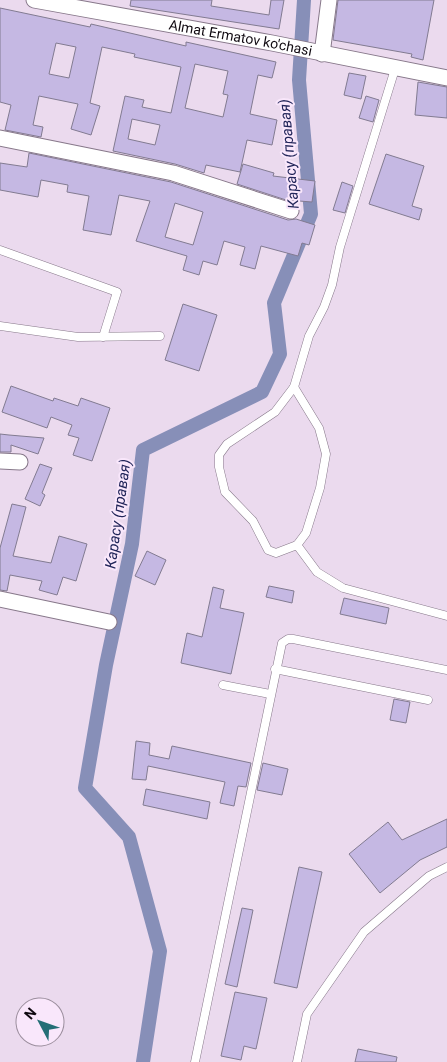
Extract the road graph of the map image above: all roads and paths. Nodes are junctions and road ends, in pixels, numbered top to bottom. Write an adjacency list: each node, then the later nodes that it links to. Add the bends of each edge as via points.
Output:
1 (34, 0): 3 (street, Almat Ermatov ko'chasi)
2 (329, 0): 3 (street)
3 (320, 53): 4 (street, Almat Ermatov ko'chasi)
4 (395, 69): 5 (street, Almat Ermatov ko'chasi); 12 (lane, via 340,247 332,285 309,336)
5 (447, 78)
6 (0, 138): 7 (street, via 173,173)
7 (291, 212)
8 (0, 250): 11 (lane, via 116,292)
9 (0, 326): 11 (lane, via 78,337)
10 (160, 336): 11 (lane)
11 (103, 337)
12 (294, 387): 15 (lane, via 319,428 326,454 320,488 306,533); 15 (lane, via 275,412 227,444 219,455 219,467 225,492 253,522 268,550 276,552)
13 (0, 461): 14 (street)
14 (20, 462)
15 (296, 545): 17 (lane, via 317,572 343,588)
16 (0, 598): 18 (street)
17 (447, 616)
18 (109, 622)
19 (275, 669): 20 (lane, via 279,649 288,639); 22 (lane); 23 (lane)
20 (447, 670)
21 (223, 685): 22 (lane)
22 (270, 694): 25 (lane)
23 (428, 700)
24 (447, 868): 26 (lane, via 429,876 364,932 307,1014)
25 (195, 1062)
26 (297, 1062)

